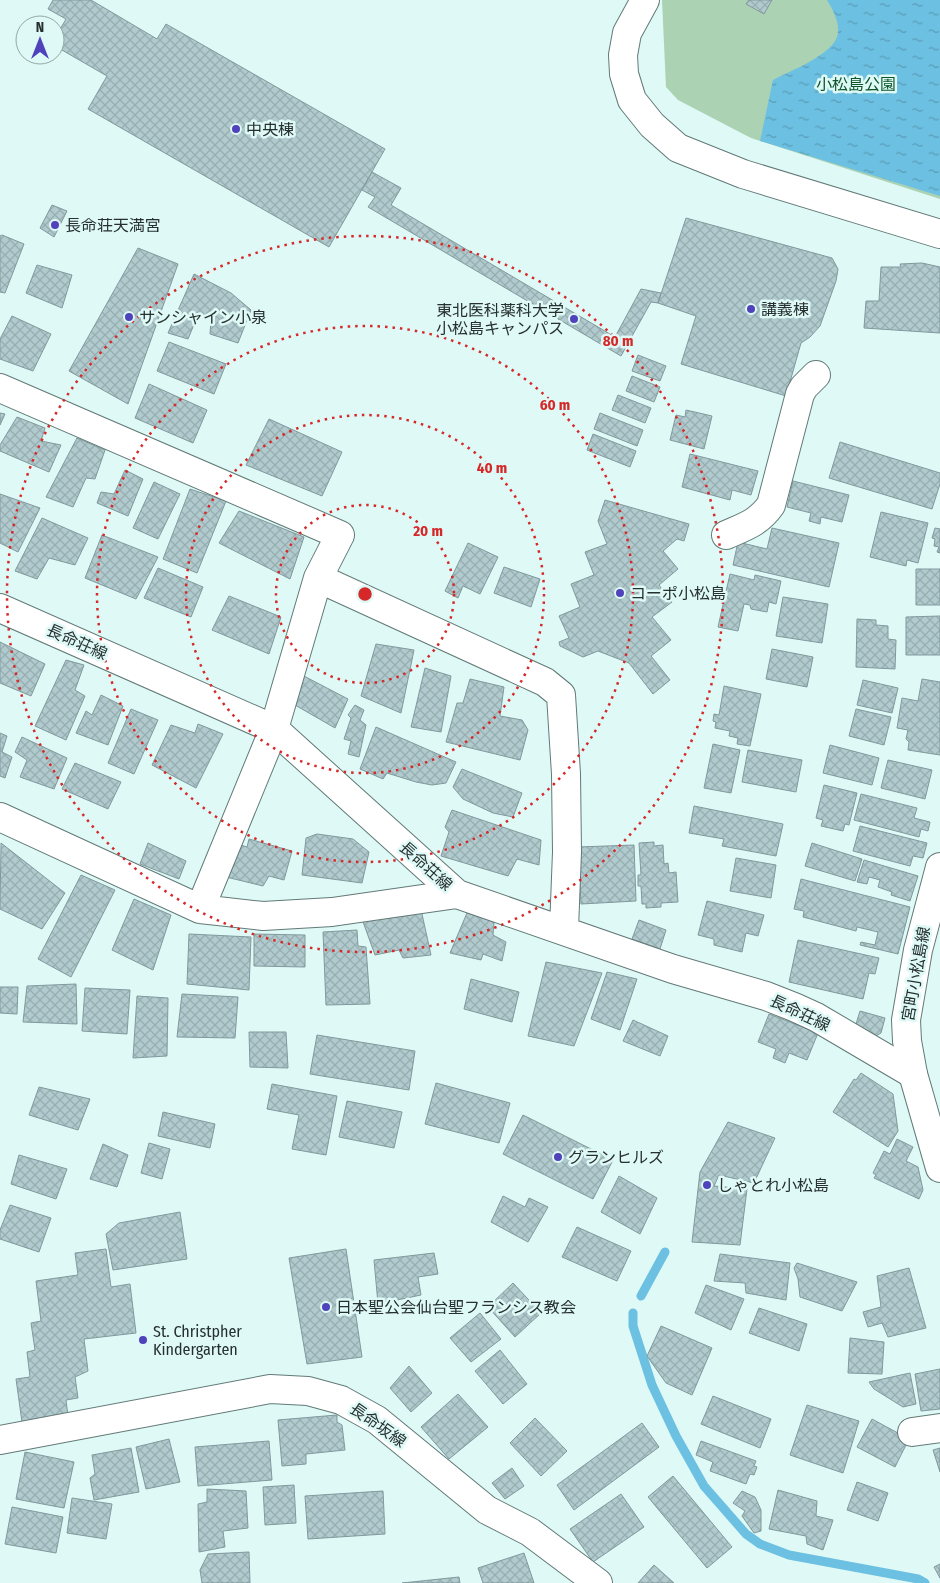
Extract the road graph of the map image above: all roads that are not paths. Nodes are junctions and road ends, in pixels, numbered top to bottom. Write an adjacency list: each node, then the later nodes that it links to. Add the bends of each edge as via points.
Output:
1 (645, 0): 2 (street, via 627,33 624,74 632,100 652,125 678,148 743,174)
2 (940, 234)
3 (816, 375): 5 (street, via 800,394 771,505 756,521)
4 (0, 388): 6 (street, via 340,535)
5 (726, 535)
6 (318, 578): 8 (street); 13 (street, via 545,682 561,696 568,852)
7 (0, 608): 8 (street, 長命荘線)
8 (274, 729): 11 (street, 長命荘線); 12 (street)
9 (0, 816): 12 (street)
10 (940, 867): 14 (street, 宮町小松島線, via 918,950 906,1020)
11 (457, 894): 12 (street, via 332,912 263,916); 13 (street, 長命荘線)
12 (200, 908)
13 (564, 929): 14 (street, 長命荘線, via 673,969 794,1007)
14 (913, 1074): 15 (street, 宮町小松島線)
15 (940, 1168)
16 (940, 1428): 17 (street)
17 (912, 1432)
18 (0, 1440): 19 (street, 長命坂線, via 270,1389 308,1391 341,1400 377,1420 487,1510 530,1532)
19 (598, 1583)

